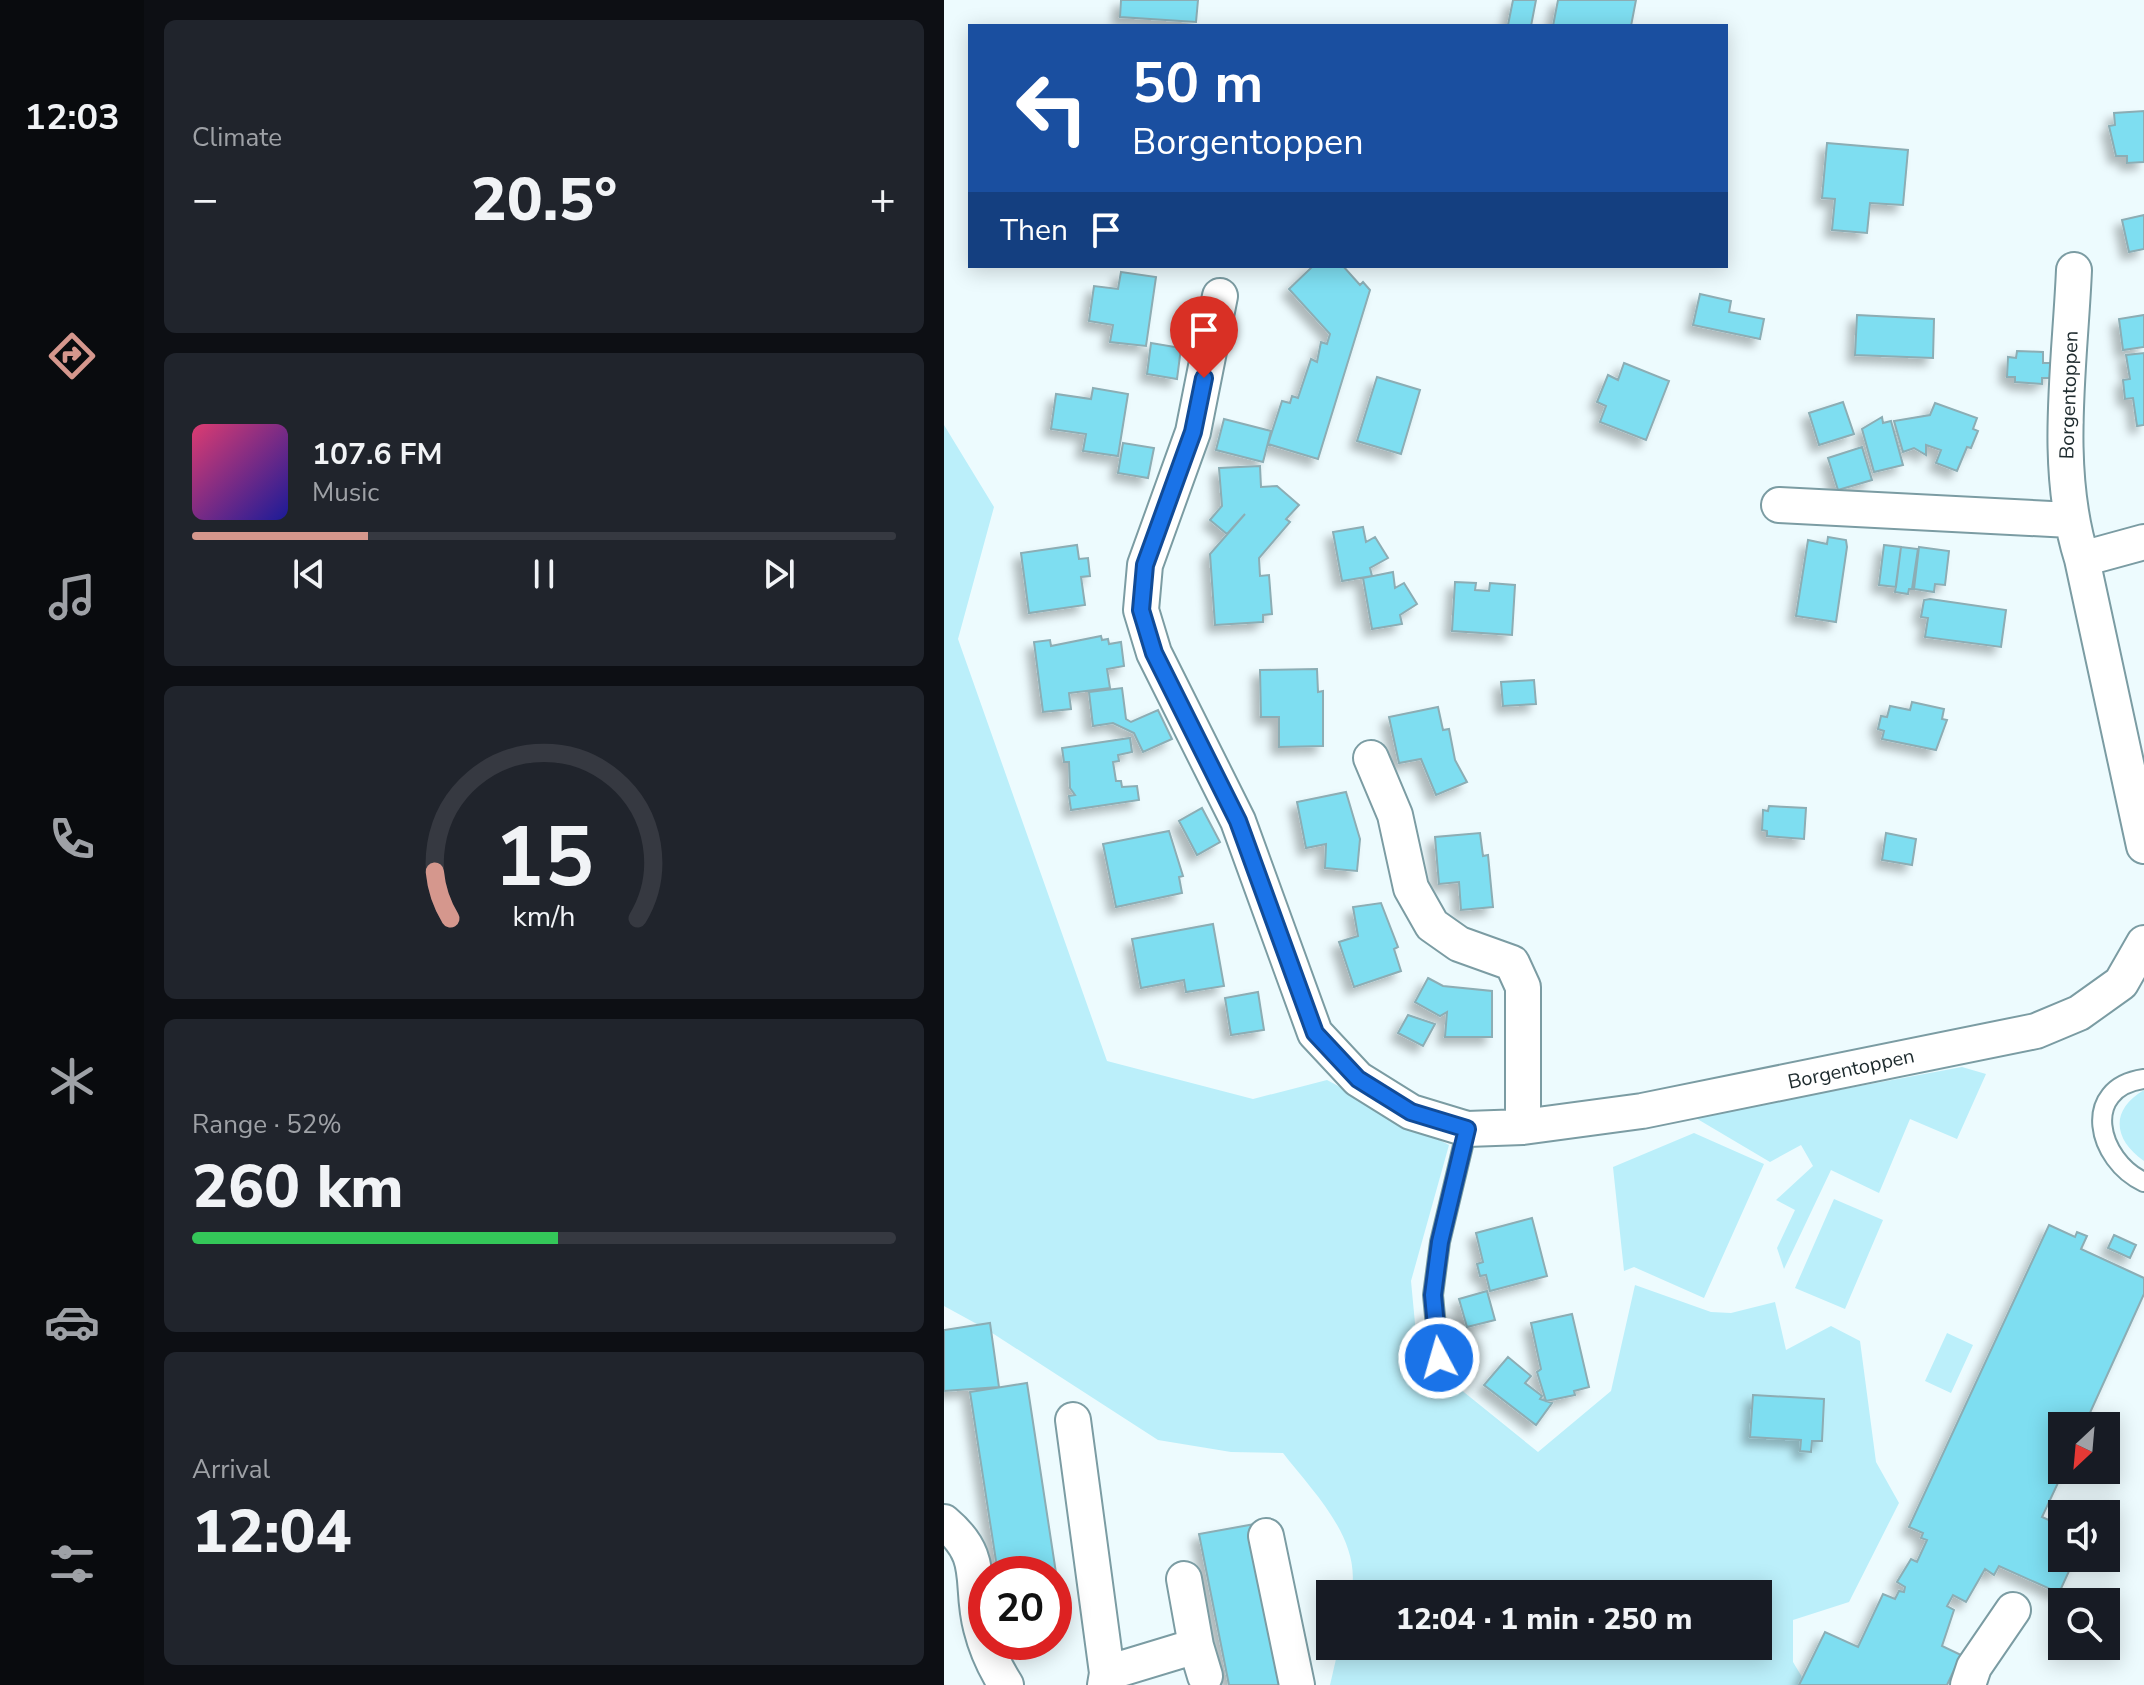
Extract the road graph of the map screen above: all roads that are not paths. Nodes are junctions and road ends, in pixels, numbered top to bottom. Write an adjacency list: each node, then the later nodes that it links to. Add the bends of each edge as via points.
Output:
1 (2074, 270): 4 (street, Borgentoppen, via 2066,472)
2 (1220, 296): 12 (street, Borgentoppen, via 1193,432 1145,565 1141,610 1154,653 1238,821 1315,1033 1358,1079 1411,1112)
3 (1779, 505): 4 (street)
4 (2070, 520): 6 (street, Borgentoppen)
5 (2144, 542): 6 (street)
6 (2082, 559): 8 (street, Borgentoppen)
7 (1371, 758): 11 (street, via 1395,815 1411,888 1432,925 1459,944 1512,963 1523,987)
8 (2144, 846)
9 (2144, 943): 11 (street, Borgentoppen, via 2121,983 2079,1013 2036,1031 1642,1111)
10 (2144, 1079): 13 (lane, via 2119,1089 2102,1117 2111,1156)
11 (1523, 1127): 12 (street, Borgentoppen)
12 (1467, 1129): 14 (lane, via 1433,1295)
13 (2144, 1182)
14 (1439, 1358)
15 (1073, 1420): 20 (street)
16 (944, 1522): 21 (street, via 963,1538 971,1559 980,1627)
17 (1266, 1536): 22 (street)
18 (1184, 1579): 20 (street, via 1200,1661)
19 (2013, 1610): 23 (street, via 1974,1667)
20 (1106, 1679)
21 (1006, 1685)
22 (1297, 1685)
23 (1968, 1685)

